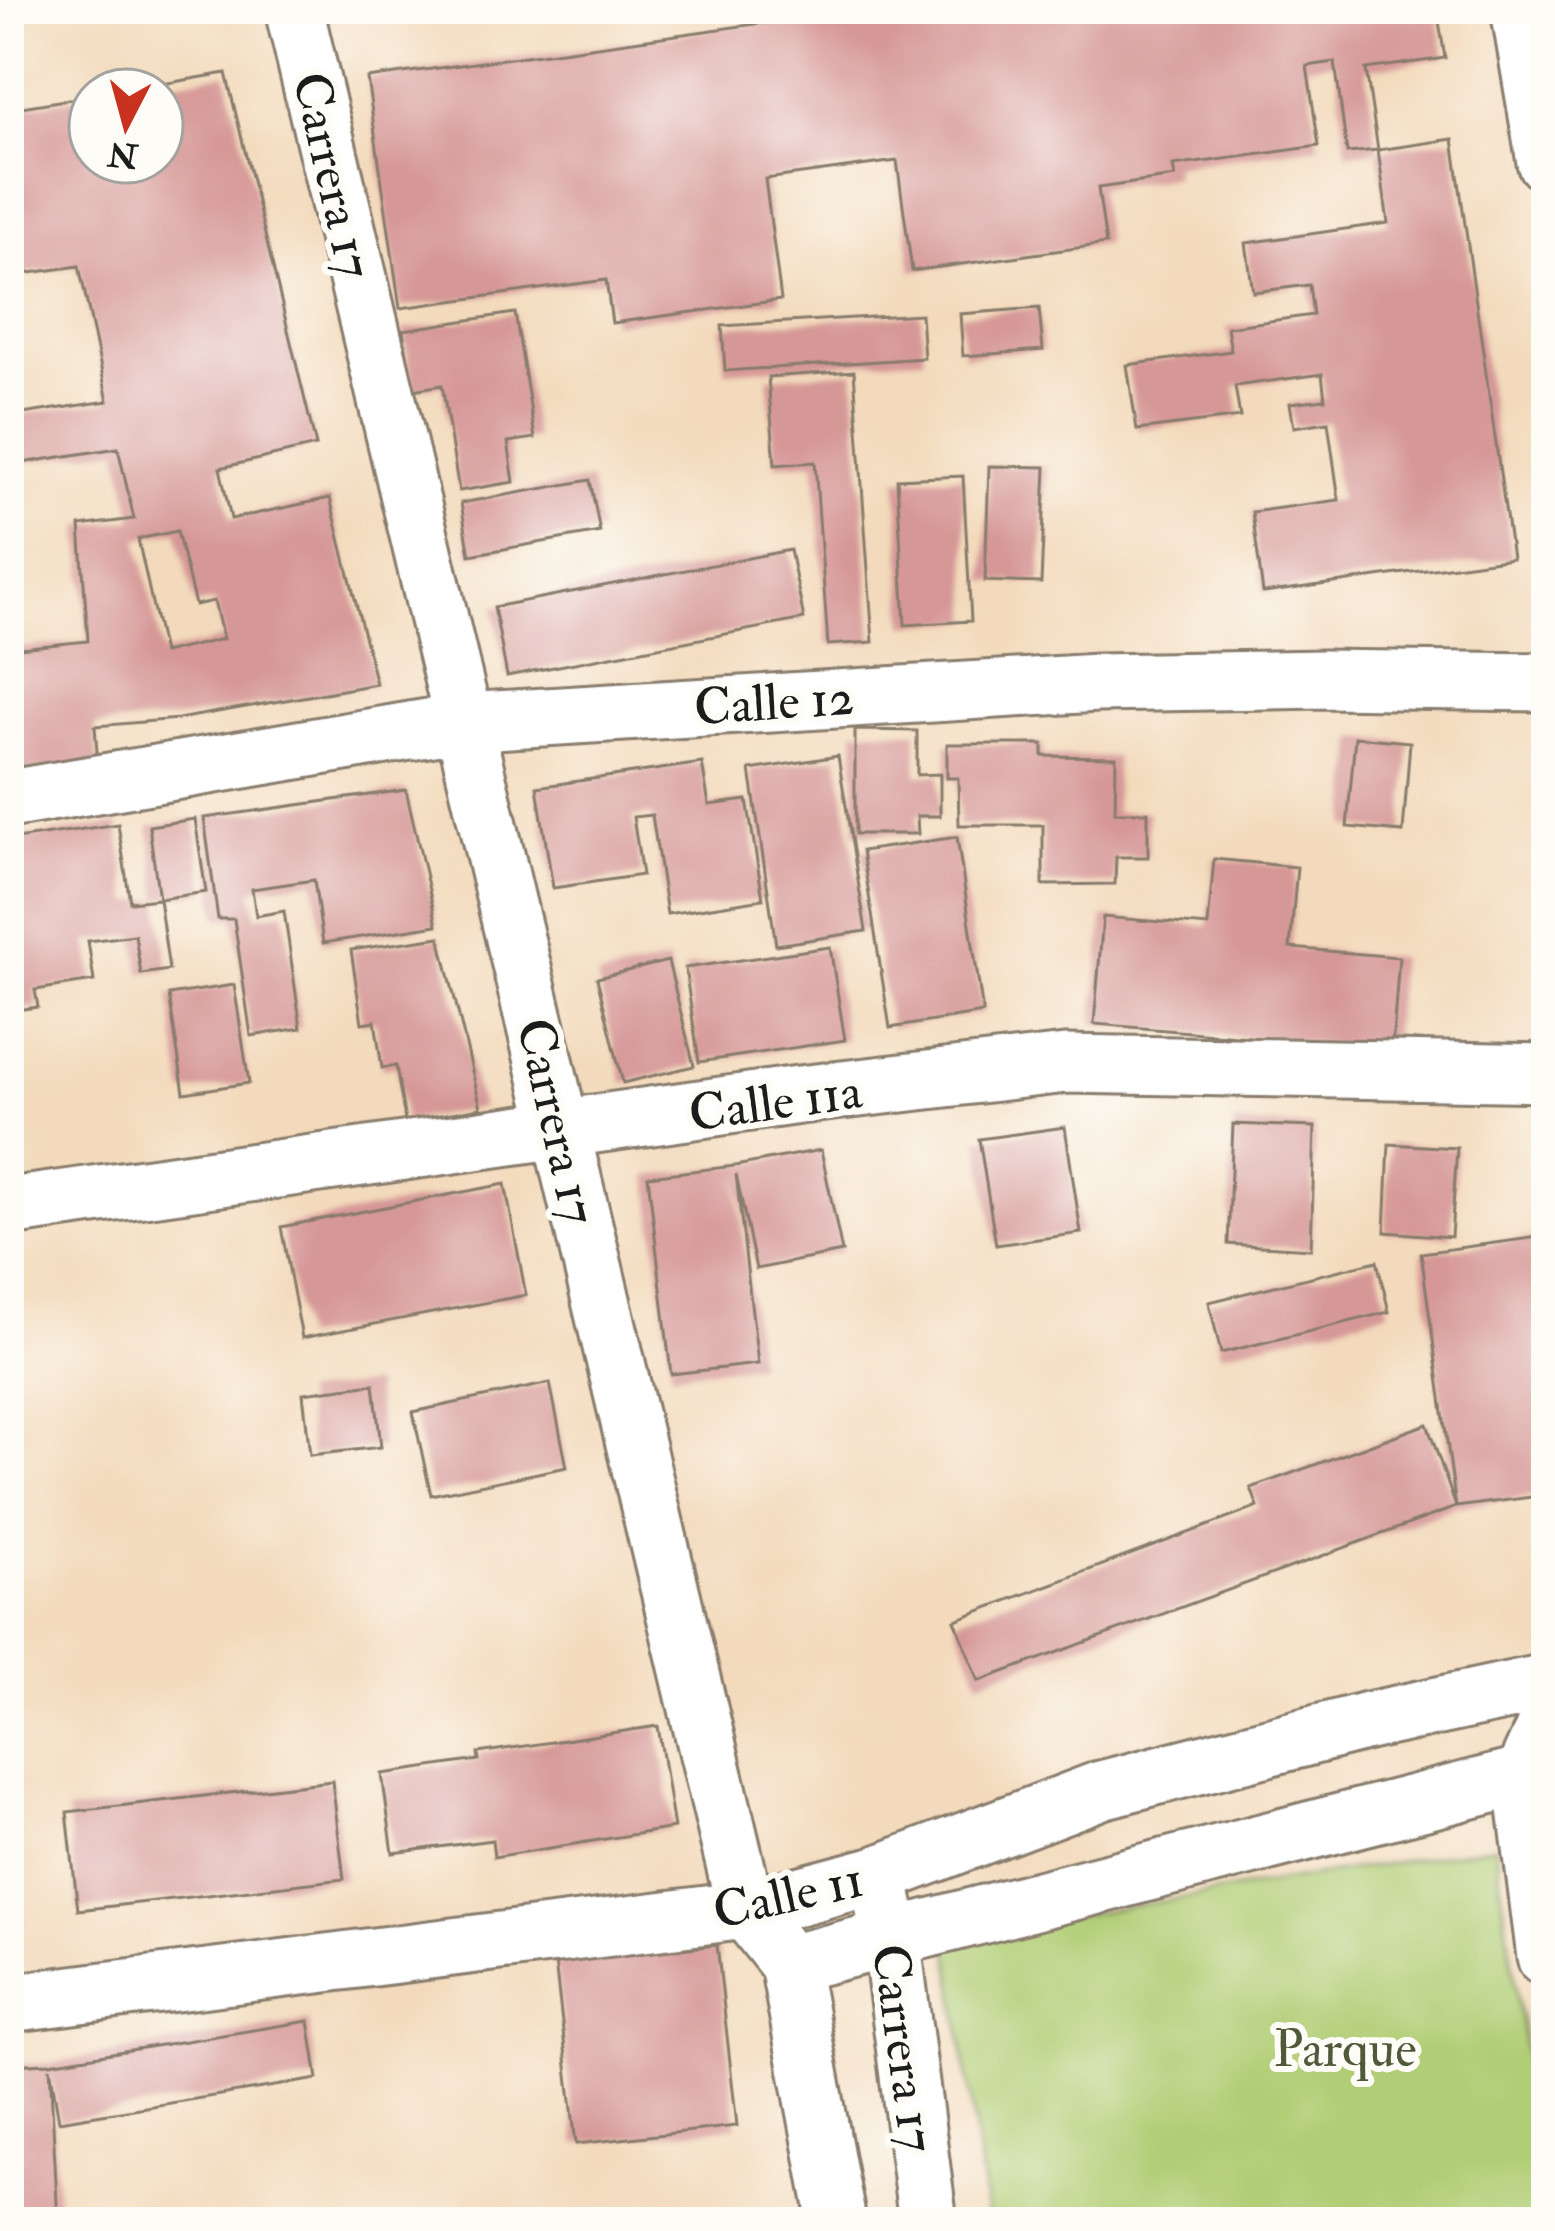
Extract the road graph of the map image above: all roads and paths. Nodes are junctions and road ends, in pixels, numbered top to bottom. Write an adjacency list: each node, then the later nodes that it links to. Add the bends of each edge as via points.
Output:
1 (294, 9): 5 (street, Carrera 17)
2 (1520, 9): 3 (street)
3 (1546, 162)
4 (1546, 682): 5 (street, Calle 12, via 1097,682)
5 (463, 722): 6 (street, Calle 12); 8 (street, Carrera 17)
6 (9, 800)
7 (1546, 1073): 8 (street, Calle 11a, via 1066,1064)
8 (561, 1132): 9 (street, Calle 11a); 13 (street, Carrera 17)
9 (9, 1208)
10 (1546, 1684): 12 (street, Calle 11, via 1101,1790)
11 (1534, 1751): 14 (street, Calle 11); 15 (street)
12 (877, 1875): 13 (street, Calle 11); 14 (street, Carrera 17)
13 (746, 1910): 16 (street, Carrera 17); 17 (street, Calle 11)
14 (891, 1937): 16 (street, Calle 11); 19 (street, Carrera 17)
15 (1546, 1957)
16 (789, 1964): 18 (street, Carrera 17)
17 (9, 2003)
18 (837, 2222)
19 (928, 2222)

